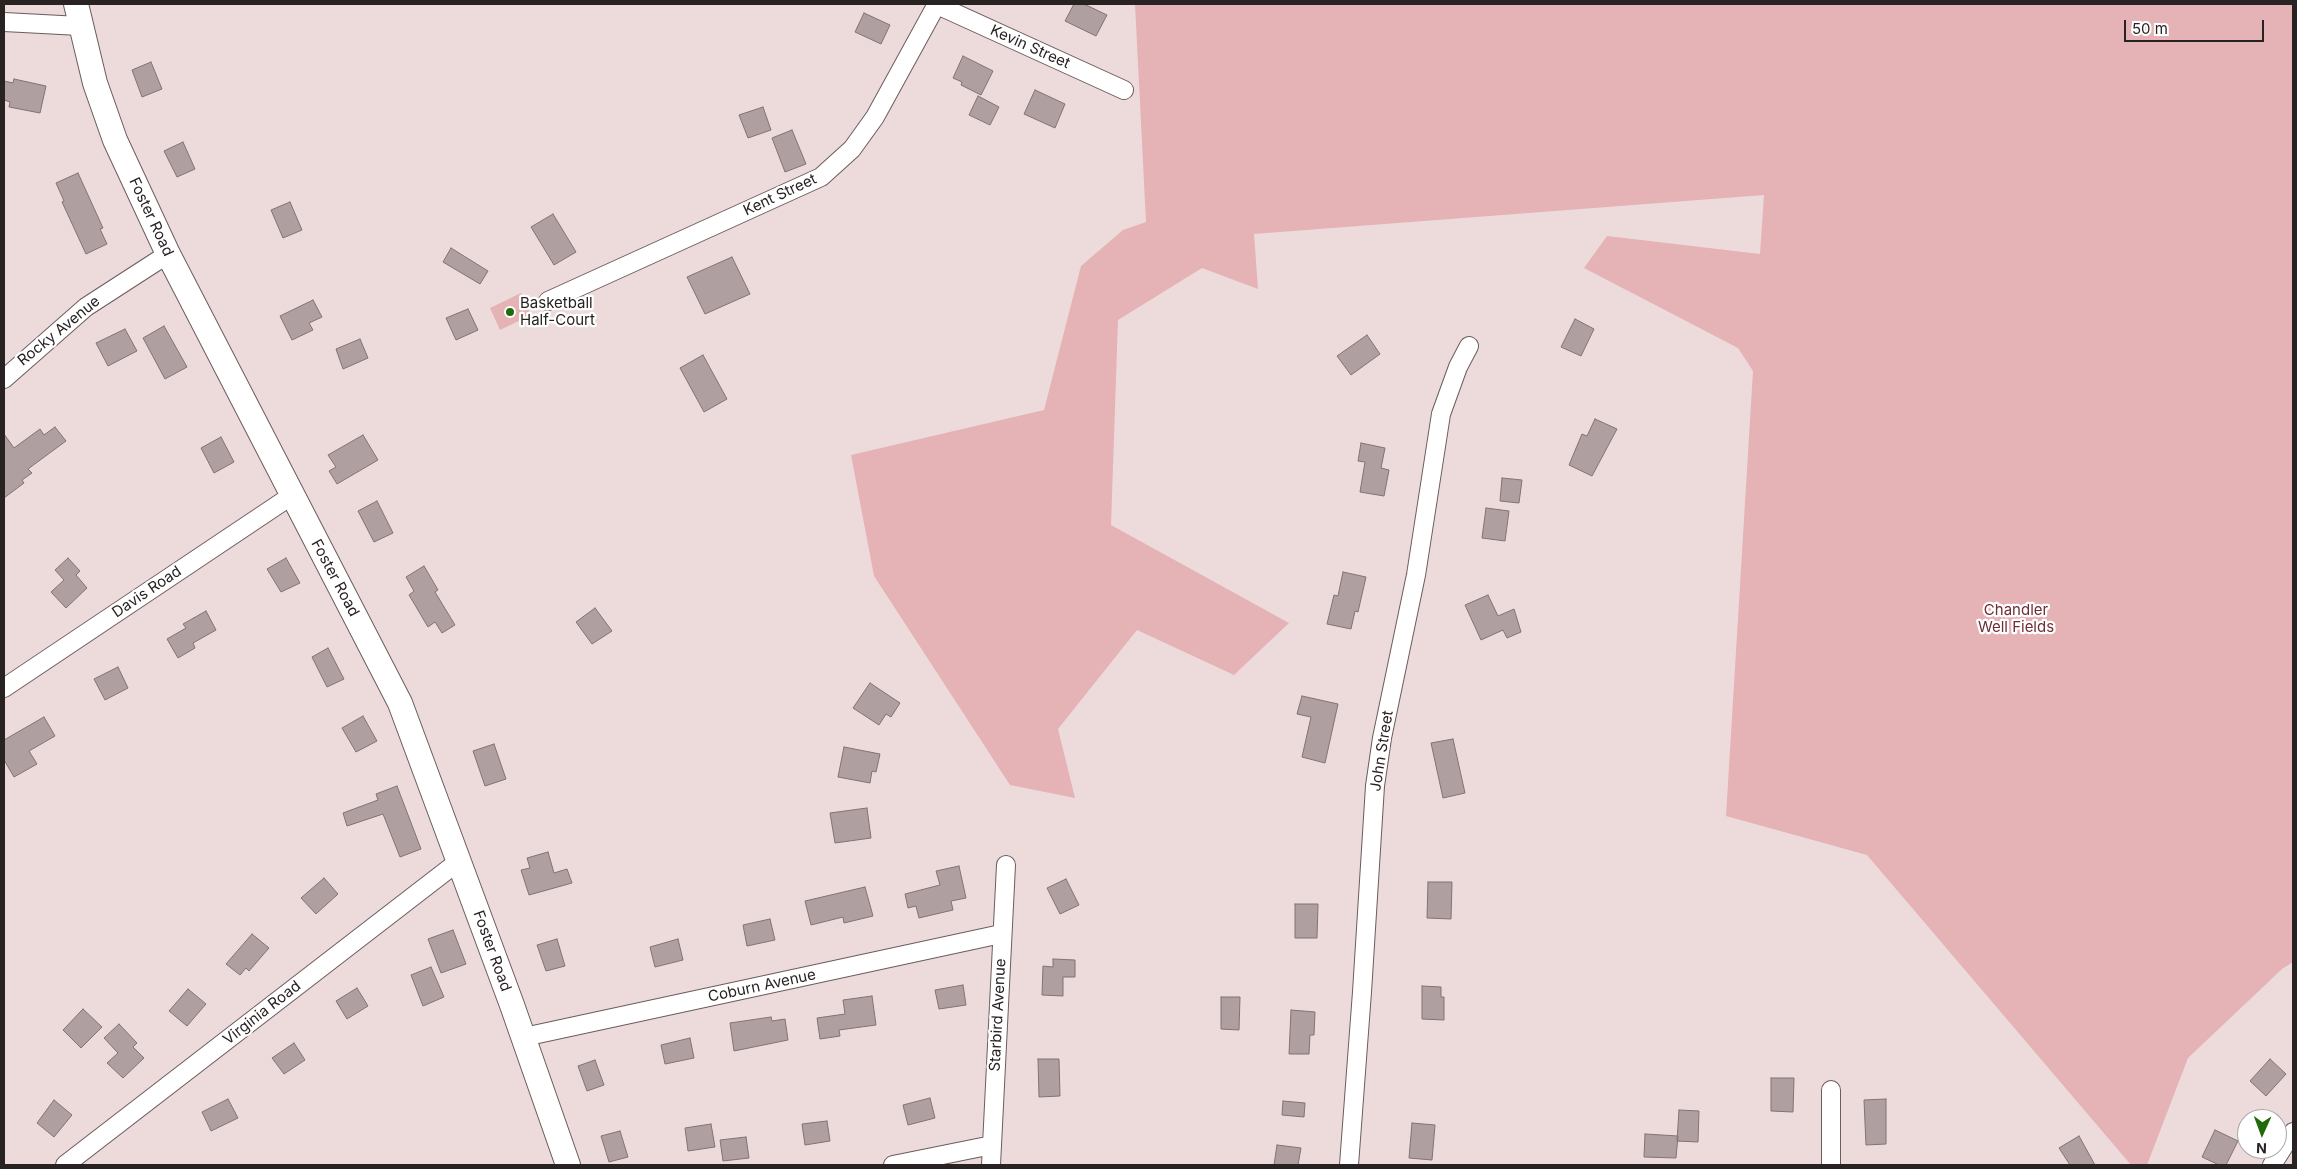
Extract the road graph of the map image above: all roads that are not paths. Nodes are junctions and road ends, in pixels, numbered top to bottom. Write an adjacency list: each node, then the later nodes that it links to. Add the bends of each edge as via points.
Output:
1 (936, 4): 4 (street, Kevin Street); 6 (street, Kent Street, via 875,117 852,149 821,177)
2 (78, 15): 3 (street); 5 (street, Foster Road, via 95,83 115,140)
3 (4, 22)
4 (1124, 90)
5 (168, 254): 8 (street, Rocky Avenue, via 86,307); 9 (street, Foster Road)
6 (548, 301)
7 (1470, 346): 22 (street, John Street, via 1441,414 1416,575 1382,738 1375,786)
8 (4, 379)
9 (292, 496): 10 (street, Davis Road); 11 (street, Foster Road, via 400,703)
10 (4, 688)
11 (459, 861): 14 (street, Foster Road); 18 (street, Virginia Road)
12 (1006, 865): 13 (street, Starbird Avenue)
13 (1001, 934): 14 (street, Coburn Avenue); 17 (street, Starbird Avenue)
14 (524, 1038): 19 (street, Foster Road)
15 (1831, 1090): 23 (street)
16 (2293, 1132): 24 (street)
17 (992, 1145): 20 (street); 21 (street, Starbird Avenue)
18 (66, 1165)
19 (568, 1165)
20 (893, 1165)
21 (991, 1165)
22 (1348, 1165)
23 (1831, 1165)
24 (2272, 1165)

